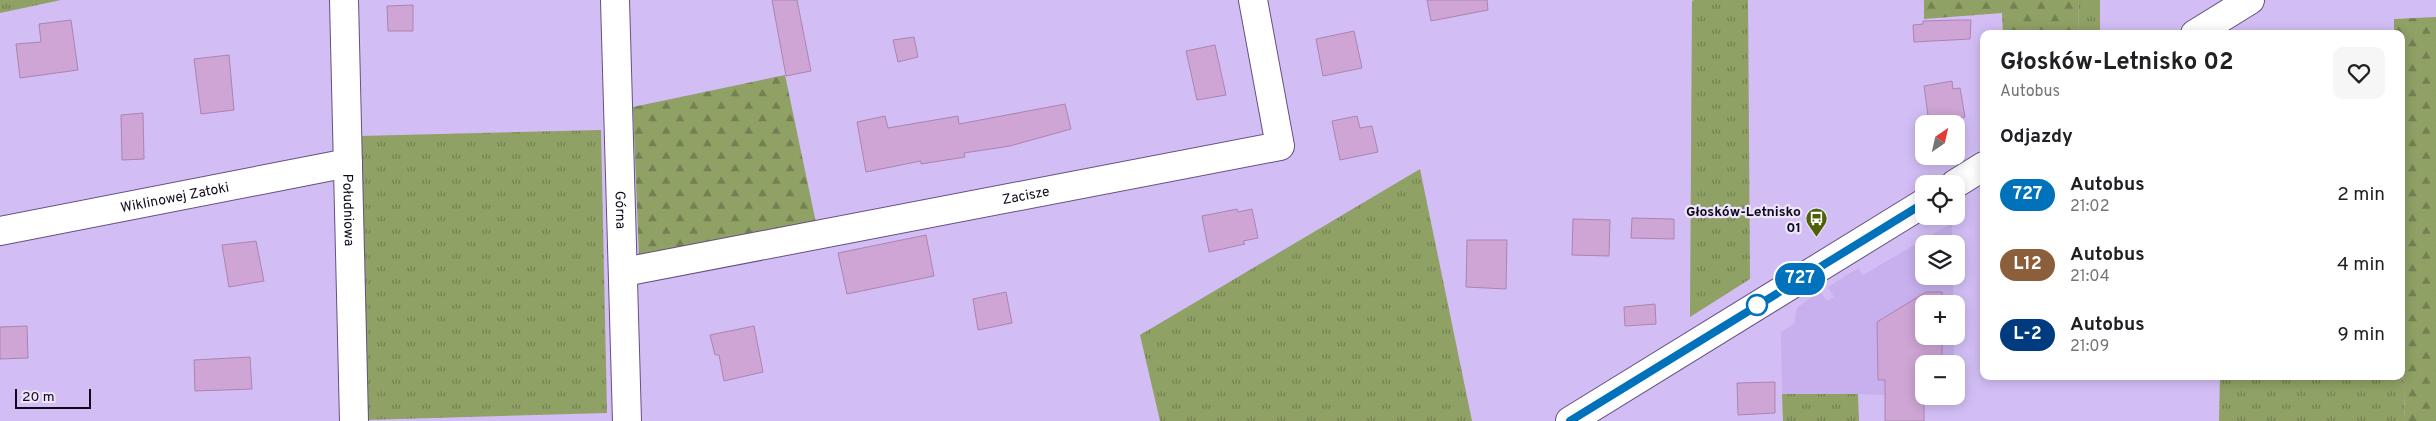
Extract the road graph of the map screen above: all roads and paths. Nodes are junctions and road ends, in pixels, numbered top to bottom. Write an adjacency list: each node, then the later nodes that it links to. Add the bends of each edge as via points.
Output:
1 (344, 0): 6 (street, Południowa)
2 (615, 0): 11 (street, Górna)
3 (1253, 0): 11 (street, Zacisze, via 1280,146)
4 (2250, 0): 5 (street)
5 (2201, 30)
6 (348, 163): 10 (street, Wiklinowej Zatoki); 12 (street, Południowa)
7 (1980, 168): 8 (street)
8 (1965, 178)
9 (1915, 209): 14 (street)
10 (0, 231)
11 (624, 272): 13 (street, Górna)
12 (354, 421)
13 (627, 421)
14 (1570, 421)

